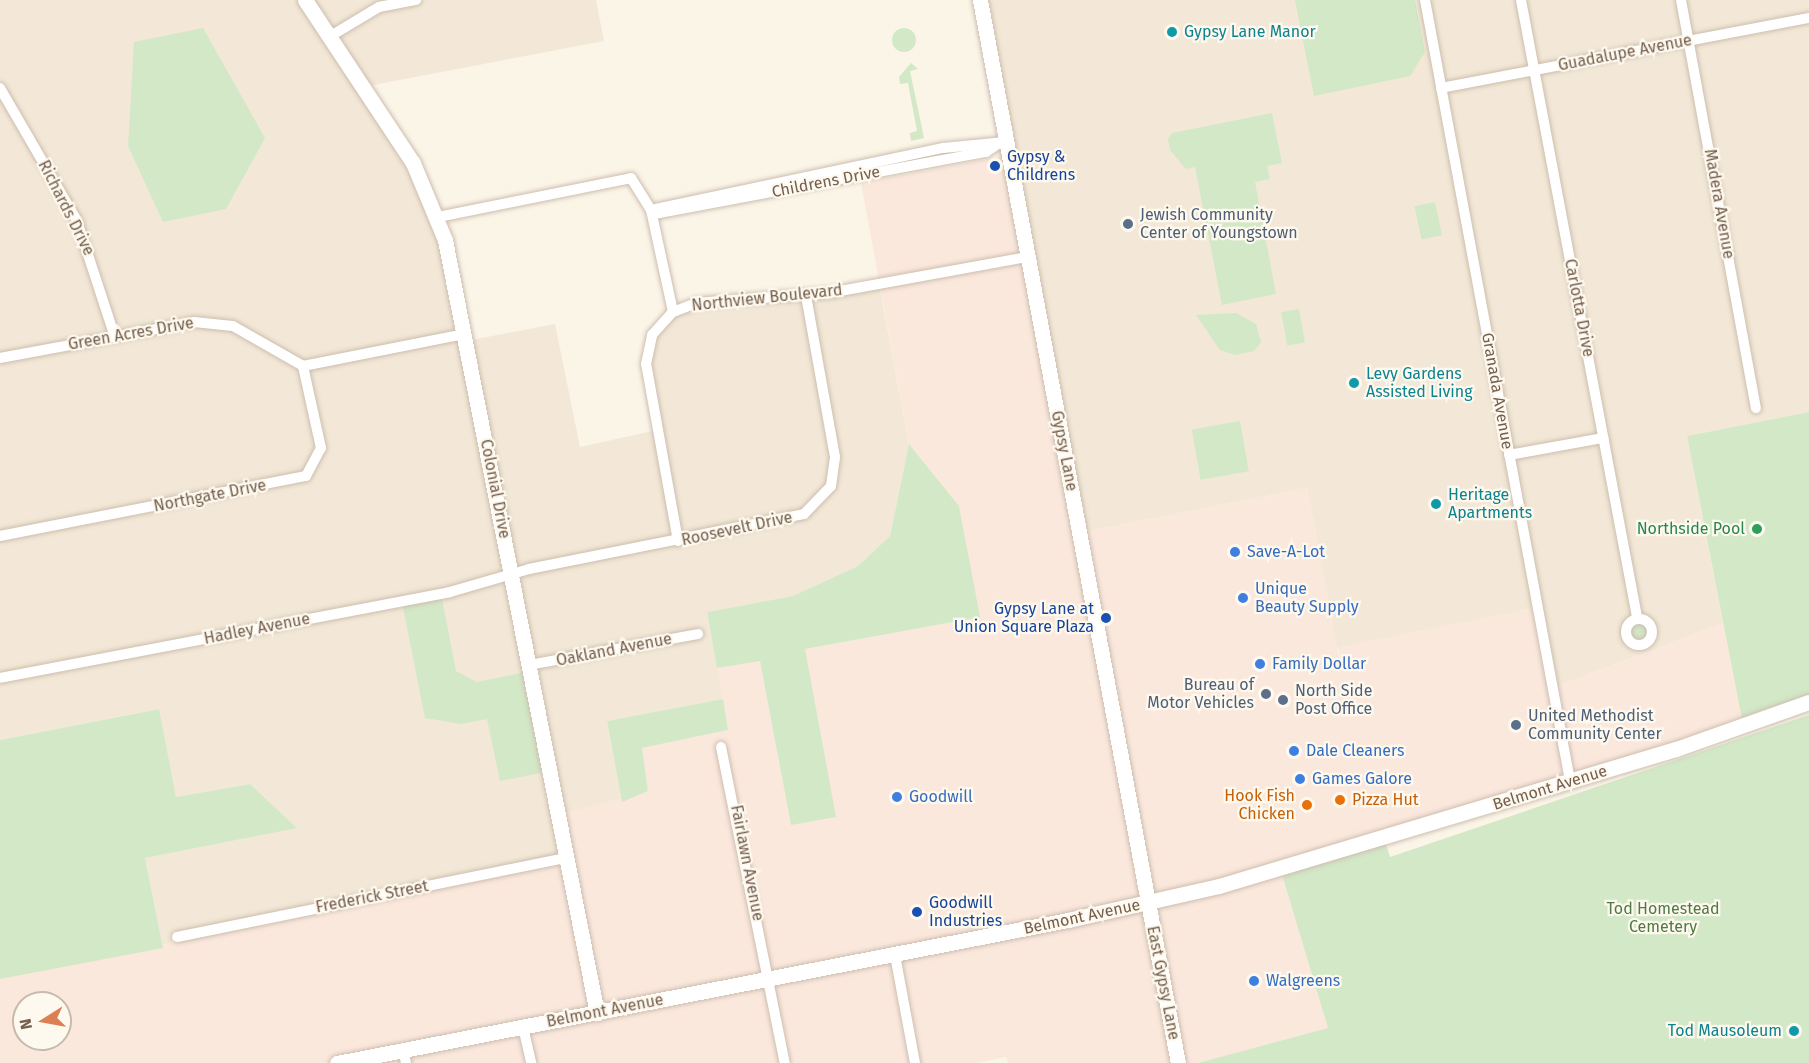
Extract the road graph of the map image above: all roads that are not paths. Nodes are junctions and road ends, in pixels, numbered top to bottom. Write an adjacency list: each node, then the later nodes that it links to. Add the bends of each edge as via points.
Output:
1 (305, 0): 8 (street, Colonial Drive)
2 (416, 0): 8 (street, via 379,7)
3 (980, 0): 13 (street, Gypsy Lane)
4 (1425, 0): 12 (street, Granada Avenue)
5 (1521, 0): 10 (street, Carlotta Drive)
6 (1681, 0): 9 (street, Madera Avenue)
7 (1809, 18): 9 (street, Guadalupe Avenue)
8 (329, 37): 15 (street, Colonial Drive, via 413,164)
9 (1689, 41): 10 (street, Guadalupe Avenue); 23 (street, Madera Avenue)
10 (1534, 70): 12 (street, Guadalupe Avenue); 24 (street, Carlotta Drive)
11 (0, 88): 20 (street, Richards Drive, via 77,221)
12 (1441, 88): 25 (street, Granada Avenue)
13 (1002, 143): 14 (street, Childrens Drive, via 961,147 658,204); 14 (street, Childrens Drive, via 986,152 659,213); 16 (street, Gypsy Lane)
14 (651, 210): 15 (street, via 631,178); 18 (street)
15 (438, 217): 19 (street, Colonial Drive)
16 (1028, 257): 17 (street, Northview Boulevard); 37 (street, Gypsy Lane)
17 (806, 296): 18 (street, Northview Boulevard, via 696,303); 27 (street, Roosevelt Drive, via 835,450 831,486 818,504 798,517)
18 (673, 312): 27 (street, Northview Boulevard, via 652,335 646,364)
19 (465, 333): 22 (street); 28 (street, Colonial Drive)
20 (114, 337): 21 (street, Green Acres Drive); 22 (street, Green Acres Drive, via 218,322 246,331)
21 (0, 358)
22 (303, 366): 26 (street, Northgate Drive, via 321,448 306,476)
23 (1756, 408)
24 (1603, 438): 25 (street); 29 (street, Carlotta Drive)
25 (1509, 455): 35 (street, Granada Avenue)
26 (0, 536)
27 (678, 541): 28 (street, Roosevelt Drive)
28 (512, 576): 31 (street, Colonial Drive); 32 (street, Hadley Avenue, via 450,592)
29 (1637, 617)
30 (698, 634): 31 (street, Oakland Avenue)
31 (530, 665): 36 (street, Colonial Drive)
32 (0, 678)
33 (1809, 702): 35 (street, Belmont Avenue)
34 (721, 747): 40 (street, Fairlawn Avenue)
35 (1570, 781): 37 (street, Belmont Avenue)
36 (567, 858): 38 (street, Frederick Street); 41 (street, Colonial Drive)
37 (1148, 903): 39 (street, Belmont Avenue); 48 (street, East Gypsy Lane)
38 (177, 937)
39 (894, 955): 40 (street, Belmont Avenue); 47 (street)
40 (769, 980): 41 (street, Belmont Avenue); 46 (street, Fairlawn Avenue)
41 (597, 1013): 42 (street, Belmont Avenue)
42 (523, 1027): 43 (street, Belmont Avenue); 45 (street)
43 (404, 1057): 44 (street, Belmont Avenue)
44 (337, 1063)
45 (531, 1063)
46 (785, 1063)
47 (915, 1063)
48 (1178, 1063)

